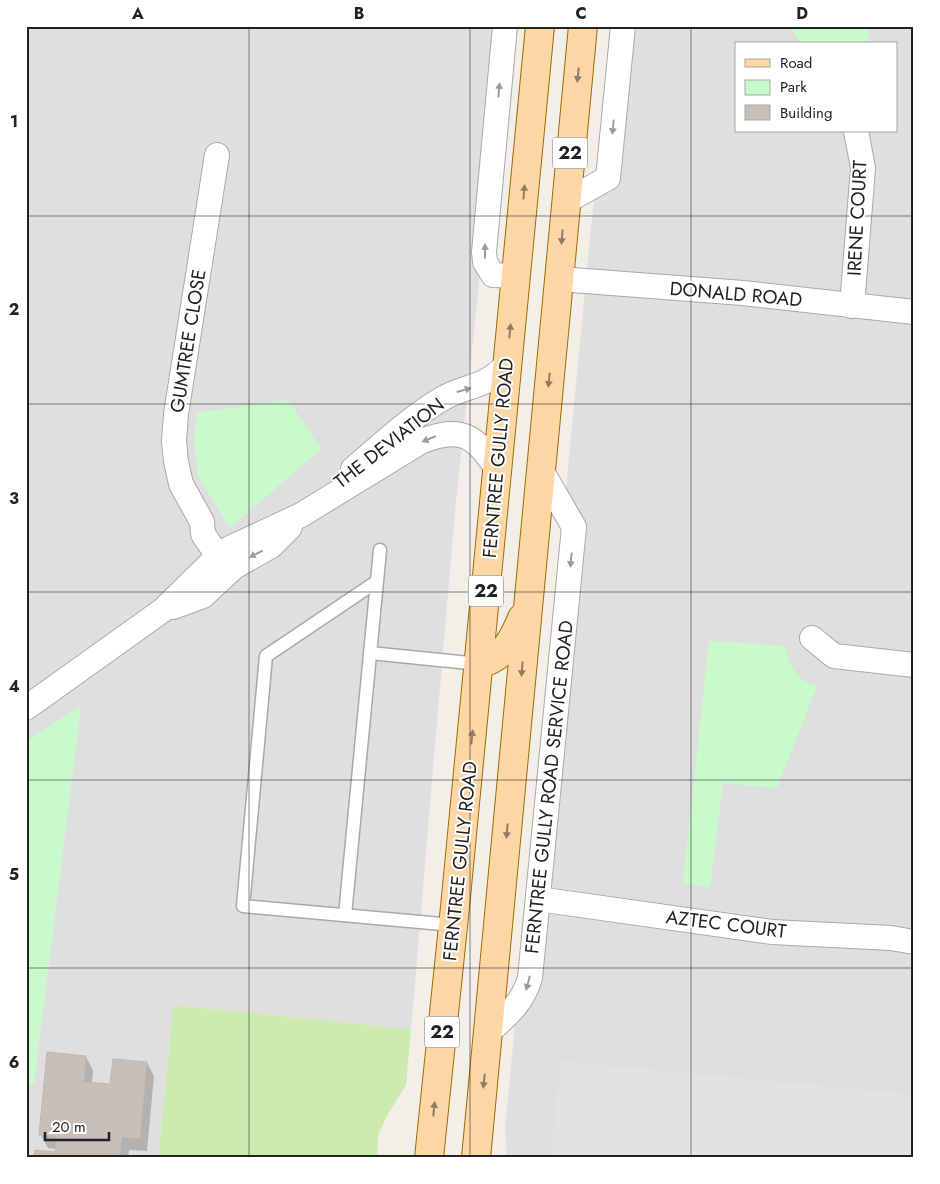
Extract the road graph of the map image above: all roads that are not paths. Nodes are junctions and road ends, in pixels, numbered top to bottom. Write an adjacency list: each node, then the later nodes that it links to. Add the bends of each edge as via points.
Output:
1 (505, 26): 8 (street, one-way to 1, via 493,274 485,262 484,252)
2 (540, 26): 8 (main road, FERNTREE GULLY ROAD / 22, one-way to 2)
3 (583, 26): 7 (main road, 22, one-way to 7)
4 (623, 26): 7 (street, one-way to 7, via 608,178)
5 (856, 132): 10 (street, IRENE COURT, via 863,168)
6 (218, 155): 19 (street, GUMTREE CLOSE, via 174,441 181,484 202,522 203,534)
7 (565, 202): 9 (main road, 22, one-way to 9)
8 (516, 276): 9 (main road); 12 (main road, FERNTREE GULLY ROAD / 22, one-way to 8)
9 (559, 279): 10 (street, DONALD ROAD, via 743,293); 13 (main road, 22, one-way to 13)
10 (852, 306): 11 (street, DONALD ROAD)
11 (914, 312)
12 (507, 364): 14 (main road, FERNTREE GULLY ROAD / 22); 16 (street, THE DEVIATION, one-way to 12, via 421,413 454,392 490,380)
13 (540, 468): 17 (street); 21 (main road, 22)
14 (497, 469): 16 (street, THE DEVIATION, one-way to 16, via 467,436 437,435); 24 (main road, FERNTREE GULLY ROAD / 22)
15 (577, 504): 17 (street, FERNTREE GULLY ROAD SERVICE ROAD)
16 (301, 515): 19 (street, THE DEVIATION, via 272,546)
17 (574, 527): 27 (street, FERNTREE GULLY ROAD SERVICE ROAD, one-way to 27)
18 (380, 550): 20 (lane)
19 (227, 557): 26 (street, THE DEVIATION, via 164,610)
20 (376, 582): 23 (lane); 28 (lane, via 266,656 243,906)
21 (528, 603): 24 (main road, via 507,649); 31 (main road, 22, one-way to 31)
22 (812, 638): 25 (street, via 834,656)
23 (370, 653): 24 (lane); 28 (lane)
24 (479, 664): 29 (main road, FERNTREE GULLY ROAD / 22, one-way to 24)
25 (914, 665)
26 (26, 708)
27 (538, 900): 30 (street, AZTEC COURT, via 772,932); 31 (street, FERNTREE GULLY ROAD SERVICE ROAD, one-way to 31, via 526,992)
28 (345, 915): 29 (lane)
29 (454, 925): 32 (main road, FERNTREE GULLY ROAD / 22, one-way to 29)
30 (914, 942)
31 (489, 1032): 33 (main road, 22, one-way to 33)
32 (429, 1158)
33 (476, 1158)

